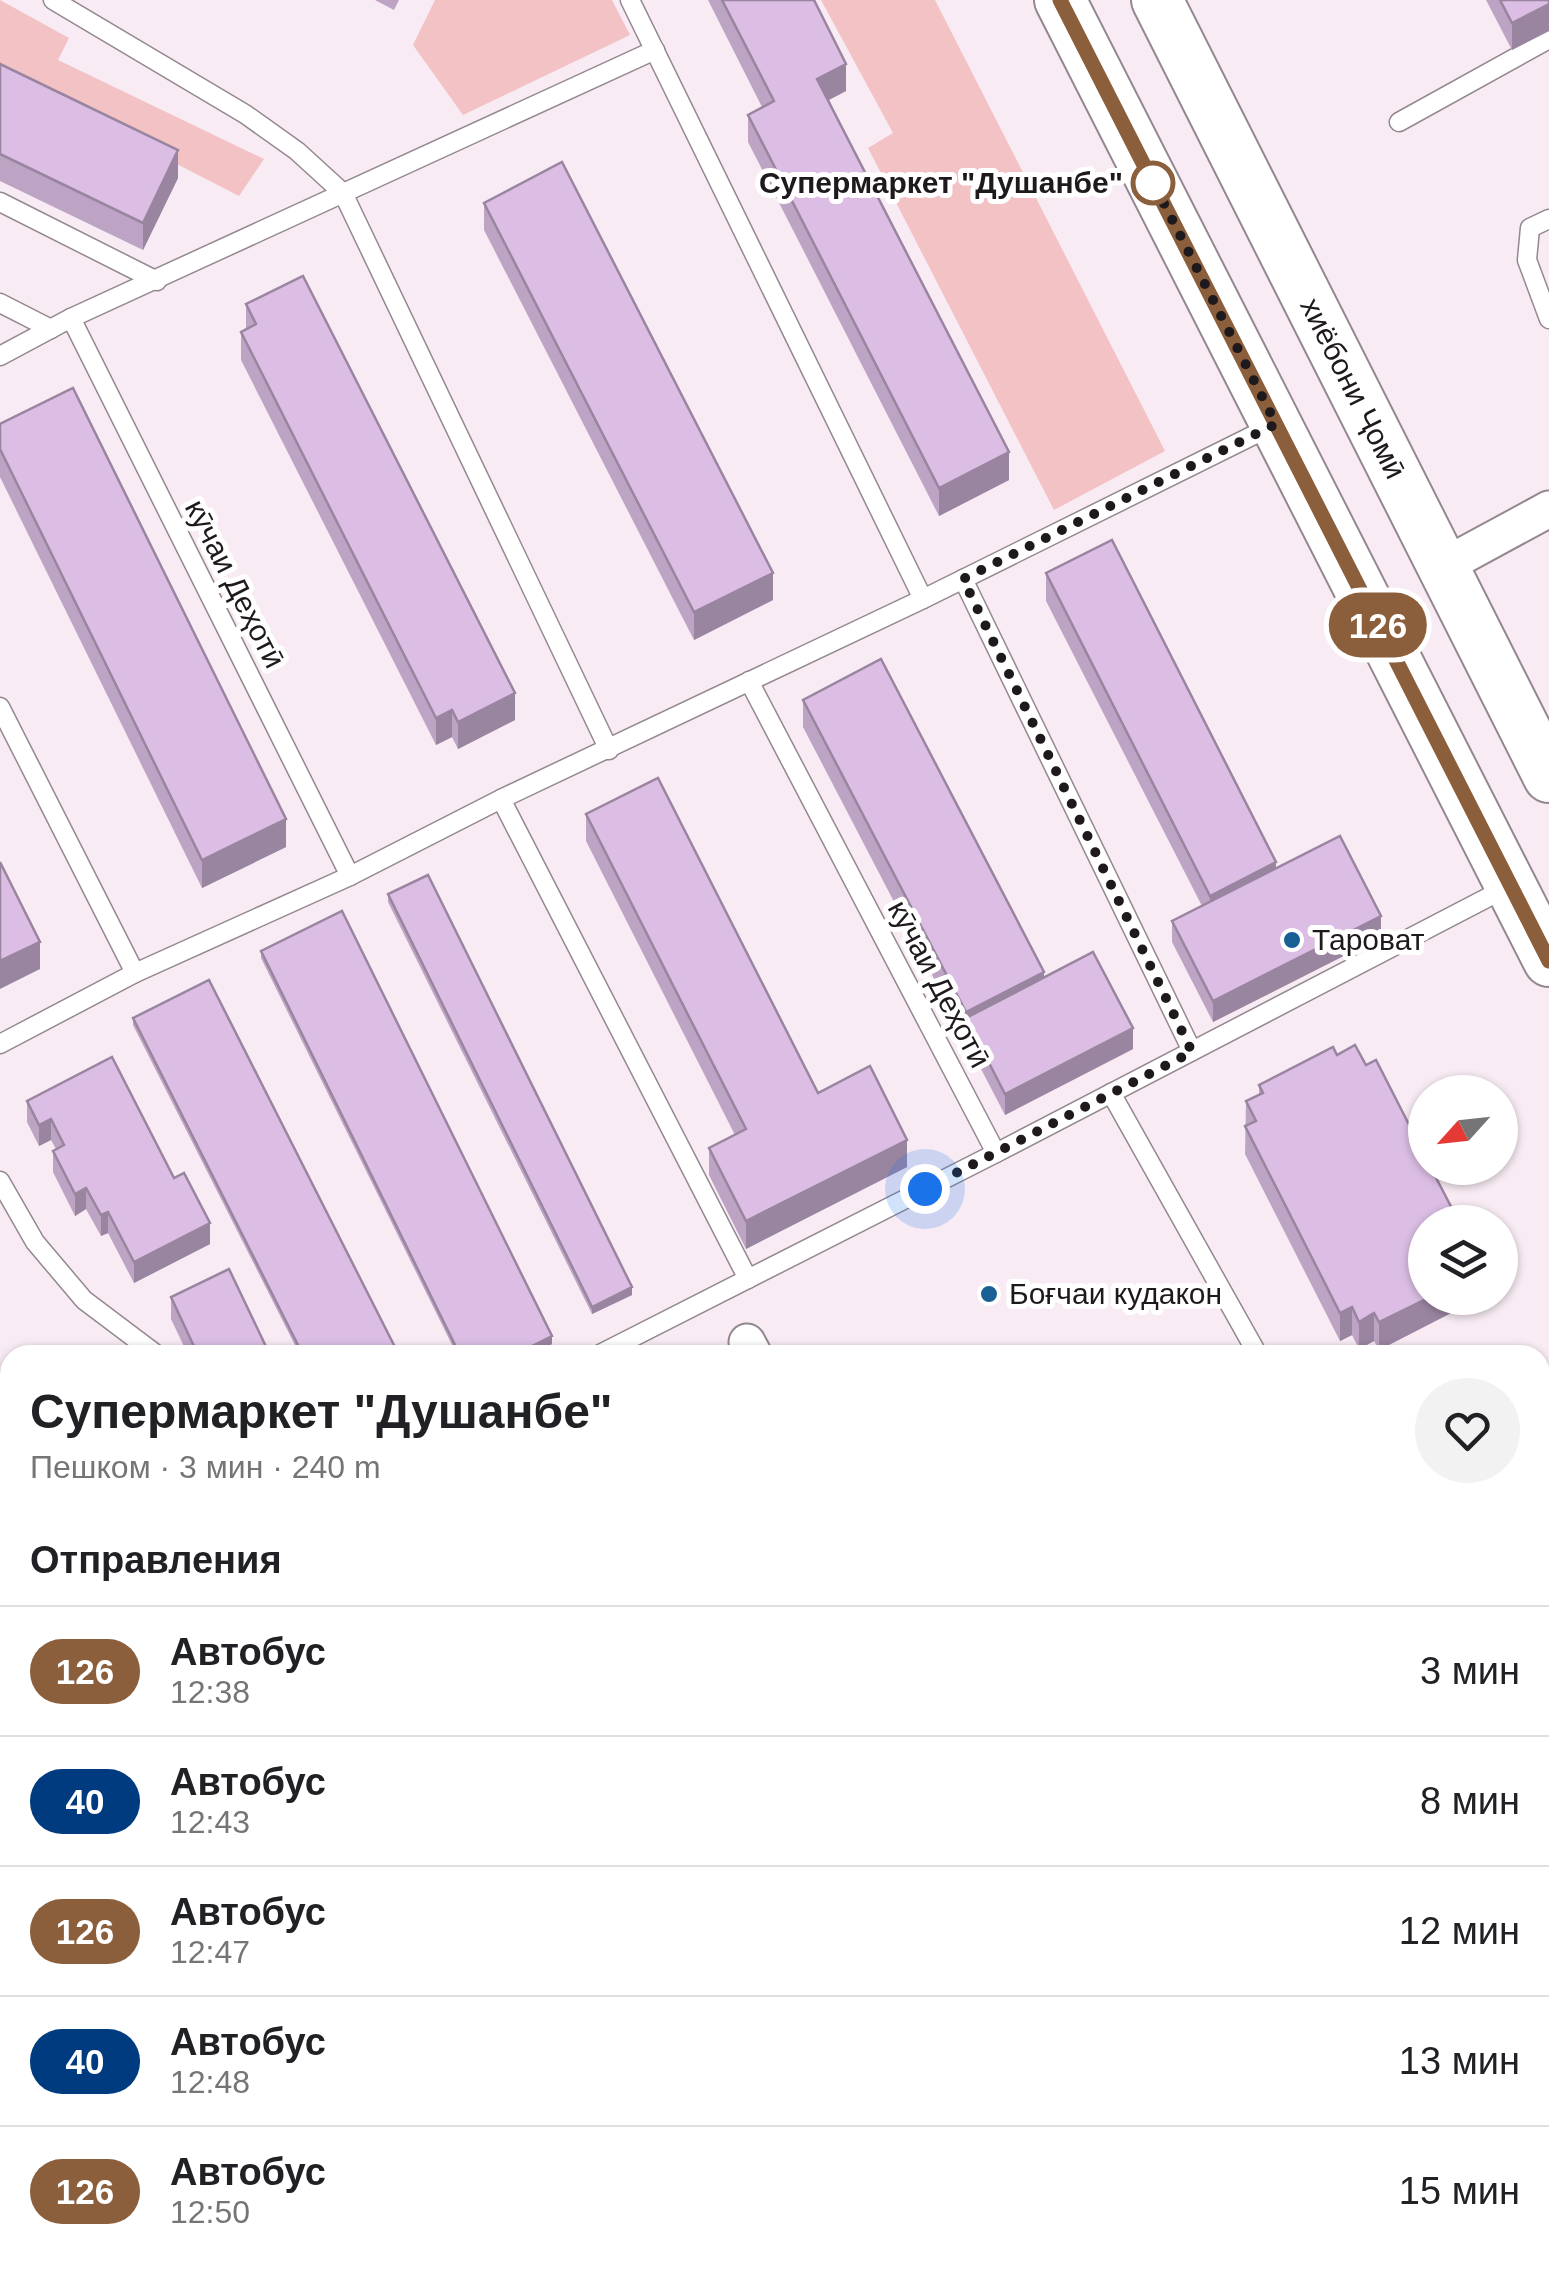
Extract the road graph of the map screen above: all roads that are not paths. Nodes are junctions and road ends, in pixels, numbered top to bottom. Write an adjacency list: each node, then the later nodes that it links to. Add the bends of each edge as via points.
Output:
1 (53, 0): 8 (lane, via 245,114)
2 (630, 0): 6 (lane)
3 (1060, 0): 17 (main road)
4 (1156, 0): 19 (main road, хиёбони Ҷомӣ)
5 (1549, 39): 7 (lane)
6 (655, 50): 8 (lane); 21 (lane)
7 (1399, 122)
8 (342, 193): 11 (lane); 24 (lane)
9 (0, 202): 11 (lane)
10 (1549, 219): 14 (lane, via 1530,228 1526,260)
11 (157, 281): 13 (lane)
12 (0, 303): 15 (lane)
13 (71, 318): 15 (lane); 27 (lane, кӯчаи Деҳотӣ)
14 (1549, 319)
15 (51, 329): 16 (lane)
16 (0, 356)
17 (1276, 424): 20 (lane); 28 (main road)
18 (1549, 509): 19 (street)
19 (1442, 566): 25 (main road, хиёбони Ҷомӣ)
20 (963, 579): 21 (lane); 32 (lane)
21 (923, 599): 22 (lane)
22 (750, 681): 24 (lane); 34 (lane, кӯчаи Деҳотӣ)
23 (0, 707): 30 (lane)
24 (610, 750): 26 (lane)
25 (1549, 777)
26 (501, 798): 27 (lane); 36 (lane)
27 (350, 876): 30 (lane)
28 (1511, 885): 29 (main road); 32 (lane)
29 (1549, 961)
30 (135, 973): 31 (lane)
31 (0, 1044)
32 (1192, 1052): 33 (lane)
33 (1111, 1093): 34 (lane); 39 (lane)
34 (996, 1153): 36 (lane)
35 (0, 1181): 37 (lane, via 35,1242 84,1300)
36 (748, 1279): 38 (lane)
37 (144, 1345)
38 (618, 1345)
39 (1252, 1345)

